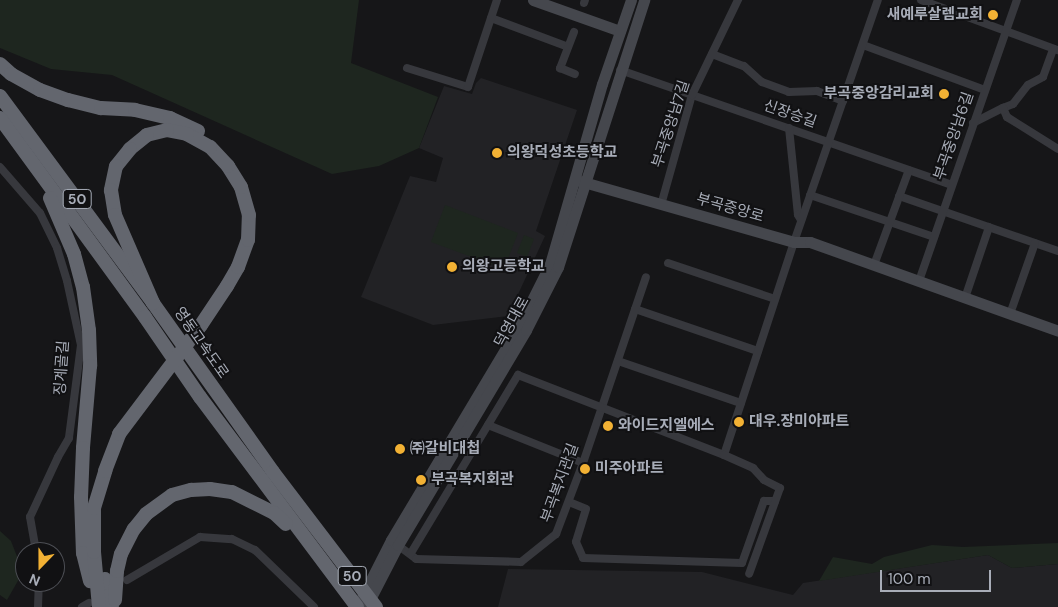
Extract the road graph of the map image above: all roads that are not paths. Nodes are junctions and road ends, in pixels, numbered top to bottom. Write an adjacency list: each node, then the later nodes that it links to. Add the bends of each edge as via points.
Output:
1 (497, 0): 9 (street)
2 (533, 0): 12 (street)
3 (631, 0): 12 (street, 덕영대로)
4 (644, 0): 19 (street, 덕영대로)
5 (738, 0): 16 (street, 부곡중앙남7길)
6 (878, 0): 13 (street)
7 (921, 0): 10 (street)
8 (1017, 0): 10 (street, 부곡중앙남6길)
9 (491, 18): 14 (street); 18 (street, via 468,87)
10 (1005, 31): 15 (street); 21 (street, 부곡중앙남6길)
11 (574, 32): 14 (street)
12 (620, 32): 34 (street, 덕영대로, via 602,84)
13 (863, 45): 21 (street); 24 (street)
14 (568, 47): 20 (street, via 560,68)
15 (1056, 50): 25 (street, via 1043,77 1028,85 1013,104)
16 (712, 54): 22 (street, 부곡중앙남7길); 24 (street, via 744,66 762,82 789,92 817,91)
17 (0, 64): 75 (highway, via 40,90 68,100 170,118 213,140 233,161 246,182 256,212 255,240 245,269 206,330 125,437 111,473 101,506 100,550 107,596)
18 (407, 68)
19 (620, 70): 22 (street, 신장승길); 34 (street, 덕영대로)
20 (575, 74)
21 (985, 90): 27 (street, 부곡중앙남6길)
22 (692, 95): 28 (street, 신장승길); 38 (street, 부곡중앙남7길)
23 (0, 96): 53 (highway, 영동고속도로 / 50)
24 (843, 101): 29 (street)
25 (1003, 108): 27 (street); 30 (street, via 1006,117)
26 (0, 118): 31 (highway, 영동고속도로 / 50)
27 (974, 123): 35 (street, 부곡중앙남6길)
28 (789, 128): 29 (street, 신장승길); 40 (street, via 798,215)
29 (828, 142): 33 (street, 신장승길); 36 (street)
30 (1058, 149)
31 (26, 153): 69 (highway, 영동고속도로 / 50); 73 (highway, via 61,220 83,287 90,366 83,448 83,553)
32 (0, 167): 66 (street, 징계골길, via 40,213 56,248 81,345 69,438 30,517)
33 (909, 170): 35 (street, 신장승길); 37 (street)
34 (581, 182): 38 (street, 부곡중앙로); 67 (street, 덕영대로, via 558,267 526,330)
35 (952, 185): 39 (street, 부곡중앙남6길)
36 (810, 194): 40 (street); 41 (street)
37 (899, 196): 39 (street); 41 (street)
38 (660, 204): 44 (street, 부곡중앙로)
39 (943, 211): 42 (street); 43 (street, 부곡중앙남6길)
40 (802, 220): 44 (street)
41 (890, 222): 43 (street); 48 (street)
42 (989, 227): 45 (street); 51 (street)
43 (934, 237): 50 (street, 부곡중앙남6길)
44 (794, 242): 48 (street, 부곡중앙로, via 810,242); 52 (street)
45 (1034, 243): 46 (street); 55 (street)
46 (1058, 251)
47 (668, 263): 52 (street)
48 (874, 265): 50 (street, 부곡중앙로)
49 (646, 277): 54 (street, 부곡복지관길)
50 (919, 281): 51 (street, 부곡중앙로)
51 (965, 298): 55 (street, 부곡중앙로)
52 (775, 300): 57 (street)
53 (153, 303): 73 (highway, via 116,215 111,190 116,166 130,149 147,134 167,130 187,134 210,147 228,166 241,186 249,215 248,240 238,267 217,302 119,434 94,508); 79 (highway, 영동고속도로 / 50, via 210,385)
54 (636, 309): 57 (street); 58 (street, 부곡복지관길)
55 (1010, 314): 56 (street, 부곡중앙로)
56 (1057, 328)
57 (758, 351): 59 (street)
58 (618, 361): 59 (street); 60 (street, 부곡복지관길)
59 (741, 403): 62 (street)
60 (602, 408): 61 (street, via 518,375); 62 (street); 63 (street, 부곡복지관길)
61 (488, 425): 63 (street); 68 (street)
62 (724, 455): 64 (street, via 753,468 764,480 780,488)
63 (583, 463): 65 (street, 부곡복지관길)
64 (775, 501): 65 (street, via 764,501 742,563 583,558 576,542 586,509); 70 (street)
65 (569, 502): 68 (street, 부곡복지관길, via 556,534 521,562 416,559)
66 (34, 542)
67 (394, 543): 68 (street, 부곡복지관길); 77 (street, 덕영대로); 78 (street, 덕영대로)
68 (411, 553)
69 (318, 557): 75 (highway, via 266,508 232,492 191,490 172,495 158,504 134,528 121,554); 77 (highway, 영동고속도로 / 50)
70 (749, 574)
71 (127, 580): 76 (street, via 200,537 232,539 255,550)
72 (39, 592): 74 (street)
73 (92, 606)
74 (38, 607)
75 (114, 607)
76 (314, 607)
77 (357, 607)
78 (366, 607)
79 (376, 607)

